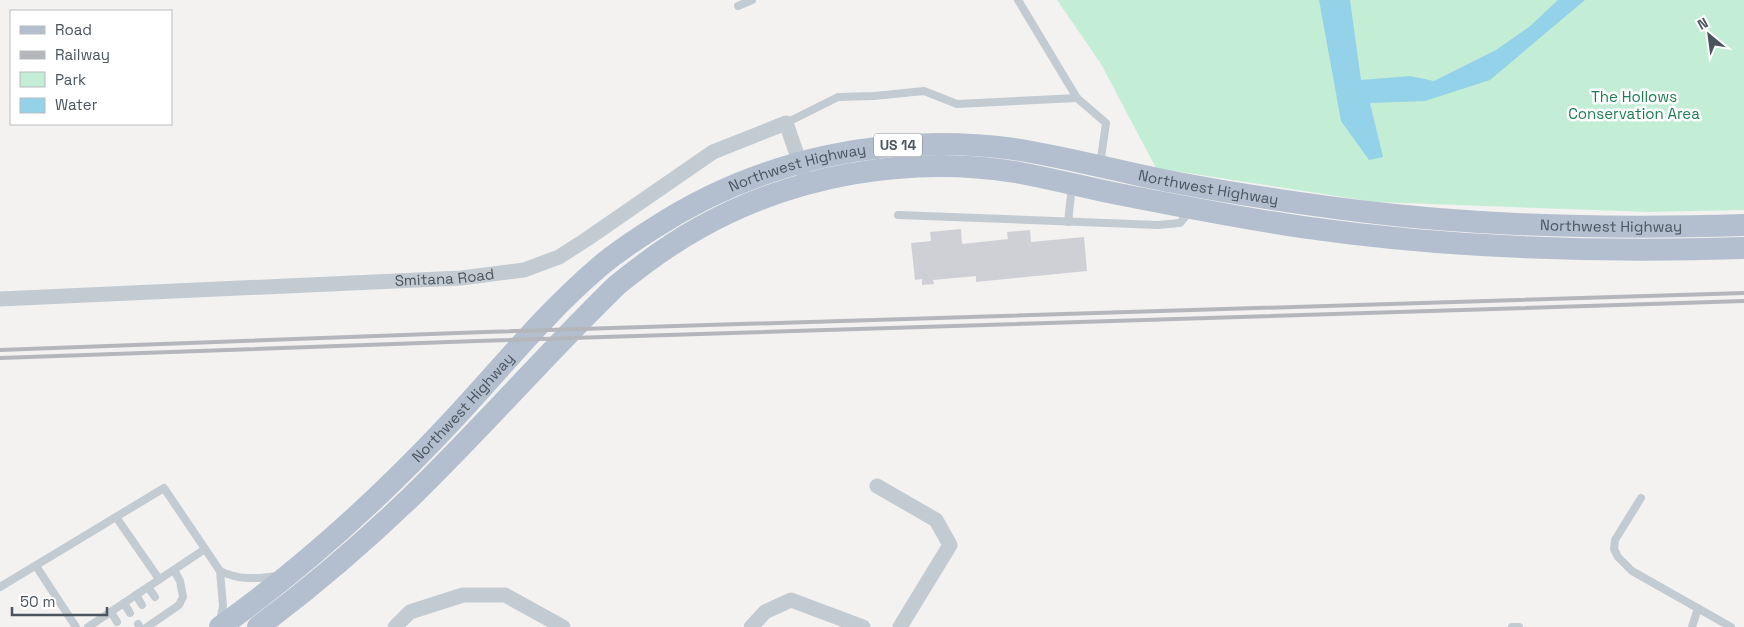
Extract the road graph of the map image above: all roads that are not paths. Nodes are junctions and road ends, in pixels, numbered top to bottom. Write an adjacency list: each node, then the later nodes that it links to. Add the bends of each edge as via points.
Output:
1 (752, 0): 3 (lane)
2 (1018, 0): 4 (lane)
3 (738, 6)
4 (1077, 98): 5 (lane, via 957,104 924,91 838,97); 6 (lane, via 1106,123)
5 (786, 123): 7 (street); 14 (street, Smitana Road, via 713,152 559,257 524,270 461,278)
6 (1099, 167): 7 (main road, Northwest Highway / US 14, via 1017,150 930,144 880,146 838,153); 12 (main road, Northwest Highway / US 14, via 1362,212 1587,226)
7 (803, 173): 8 (main road, Northwest Highway / US 14, via 929,166 1014,172); 22 (main road, Northwest Highway / US 14, via 757,176 720,191 687,207 599,267 540,324 392,483); 39 (main road, Northwest Highway / US 14, via 755,202 698,228 617,284 377,529 306,591)
8 (1072, 184): 9 (main road, Northwest Highway / US 14); 11 (lane)
9 (1192, 209): 11 (lane, via 1182,222 1170,224); 13 (main road, Northwest Highway / US 14, via 1303,227 1451,243 1588,250)
10 (898, 215): 11 (lane)
11 (1068, 222)
12 (1744, 225)
13 (1744, 248)
14 (0, 298)
15 (876, 486): 44 (street, via 936,520 950,545)
16 (1641, 498): 30 (lane, via 1615,540 1614,549 1618,557 1632,571)
17 (116, 517): 18 (lane, via 164,488); 19 (lane); 23 (lane)
18 (205, 549): 20 (lane); 21 (lane)
19 (36, 566): 24 (lane); 36 (lane)
20 (174, 570): 23 (lane); 34 (lane, via 183,597 178,605)
21 (220, 571): 22 (lane, via 243,578); 38 (lane)
22 (289, 575): 38 (main road, Northwest Highway / US 14)
23 (159, 580): 25 (lane)
24 (0, 587)
25 (148, 587): 26 (lane); 27 (lane)
26 (136, 595): 28 (lane); 29 (lane)
27 (155, 597)
28 (124, 603): 31 (lane); 32 (lane)
29 (142, 605)
30 (1698, 608): 47 (lane); 48 (lane)
31 (111, 612): 33 (lane); 35 (lane)
32 (130, 613)
33 (117, 622)
34 (151, 622)
35 (101, 624): 37 (lane)
36 (76, 627)
37 (88, 627)
38 (220, 627)
39 (258, 627)
40 (395, 627): 41 (street, via 410,612 464,595 505,595)
41 (563, 627)
42 (752, 627): 43 (street, via 765,612 791,600)
43 (863, 627)
44 (900, 627)
45 (1512, 627): 46 (lane)
46 (1520, 627)
47 (1692, 627)
48 (1731, 627)

